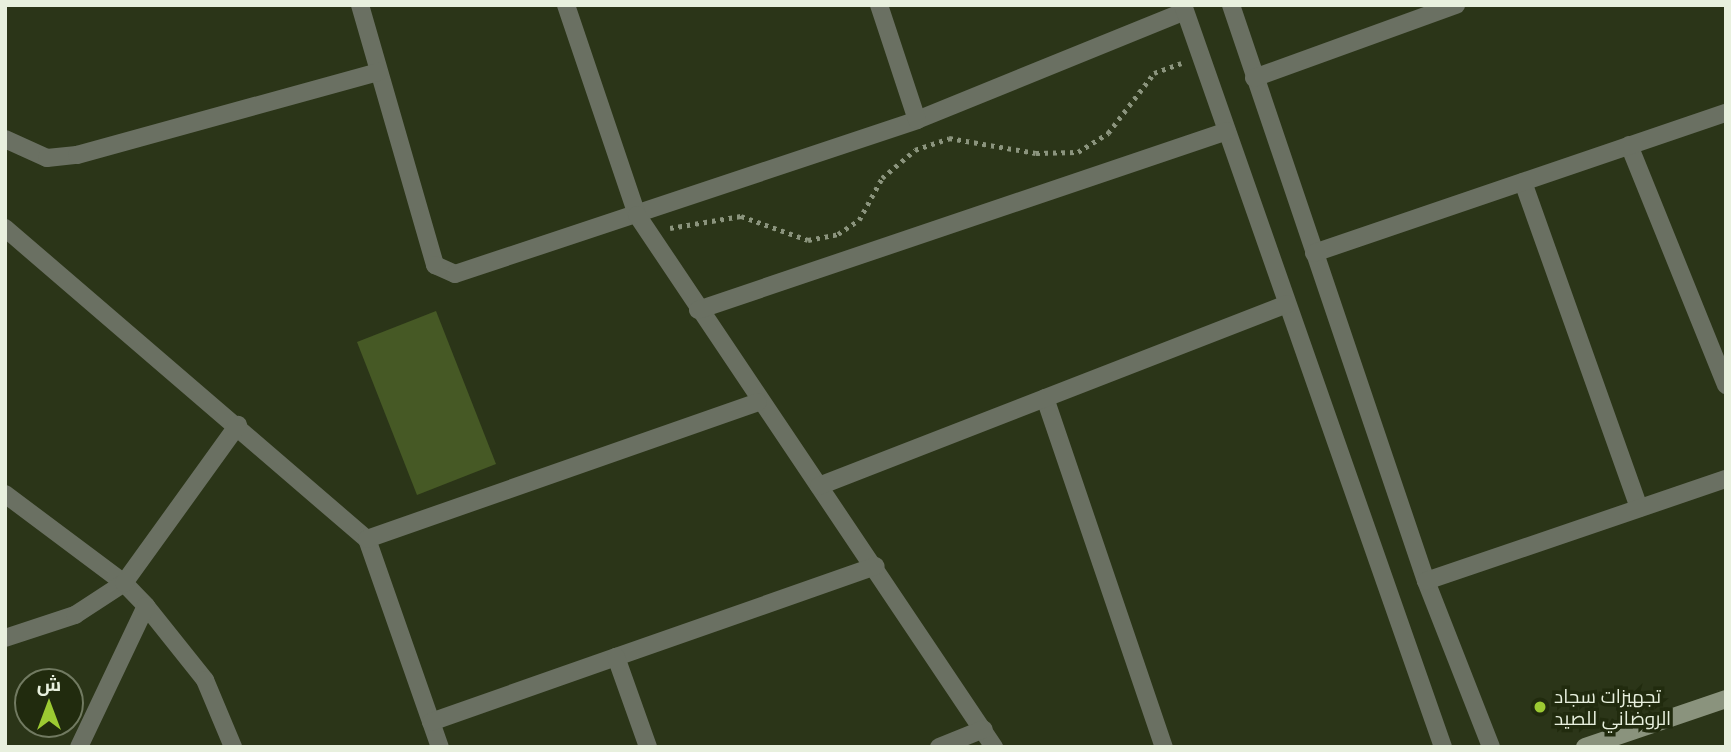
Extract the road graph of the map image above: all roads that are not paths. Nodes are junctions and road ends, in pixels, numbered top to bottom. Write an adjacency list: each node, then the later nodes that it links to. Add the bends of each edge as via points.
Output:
1 (360, 5): 7 (street)
2 (566, 5): 15 (street)
3 (880, 5): 10 (street)
4 (1231, 5): 8 (street)
5 (1456, 5): 8 (street)
6 (1184, 8): 10 (street); 11 (street)
7 (379, 72): 12 (street, via 77,155 47,158); 15 (street, via 435,265 445,272)
8 (1254, 78): 17 (street)
9 (1726, 113): 13 (street)
10 (918, 120): 15 (street)
11 (1227, 131): 18 (street); 19 (street)
12 (5, 139)
13 (1629, 145): 14 (street); 20 (street)
14 (1523, 181): 17 (street); 27 (street)
15 (637, 215): 19 (street)
16 (5, 228): 23 (street)
17 (1314, 253): 30 (street)
18 (1287, 304): 21 (street); 45 (street)
19 (698, 310): 22 (street)
20 (1726, 385)
21 (1045, 398): 25 (street); 44 (street)
22 (758, 402): 25 (street); 28 (street)
23 (238, 425): 28 (street); 31 (street)
24 (1726, 478): 27 (street)
25 (819, 486): 29 (street)
26 (5, 494): 31 (street)
27 (1639, 508): 30 (street)
28 (367, 539): 36 (street)
29 (876, 566): 34 (street); 37 (street)
30 (1426, 581): 46 (street)
31 (124, 583): 32 (street); 33 (street, via 75,615)
32 (146, 607): 38 (street); 39 (street, via 205,680)
33 (5, 638)
34 (617, 657): 36 (street); 41 (street)
35 (1726, 699): 47 (street)
36 (431, 722): 40 (street)
37 (984, 729): 42 (street); 43 (street)
38 (79, 747)
39 (233, 747)
40 (440, 747)
41 (648, 747)
42 (939, 747)
43 (994, 747)
44 (1164, 747)
45 (1443, 747)
46 (1491, 747)
47 (1585, 747)

